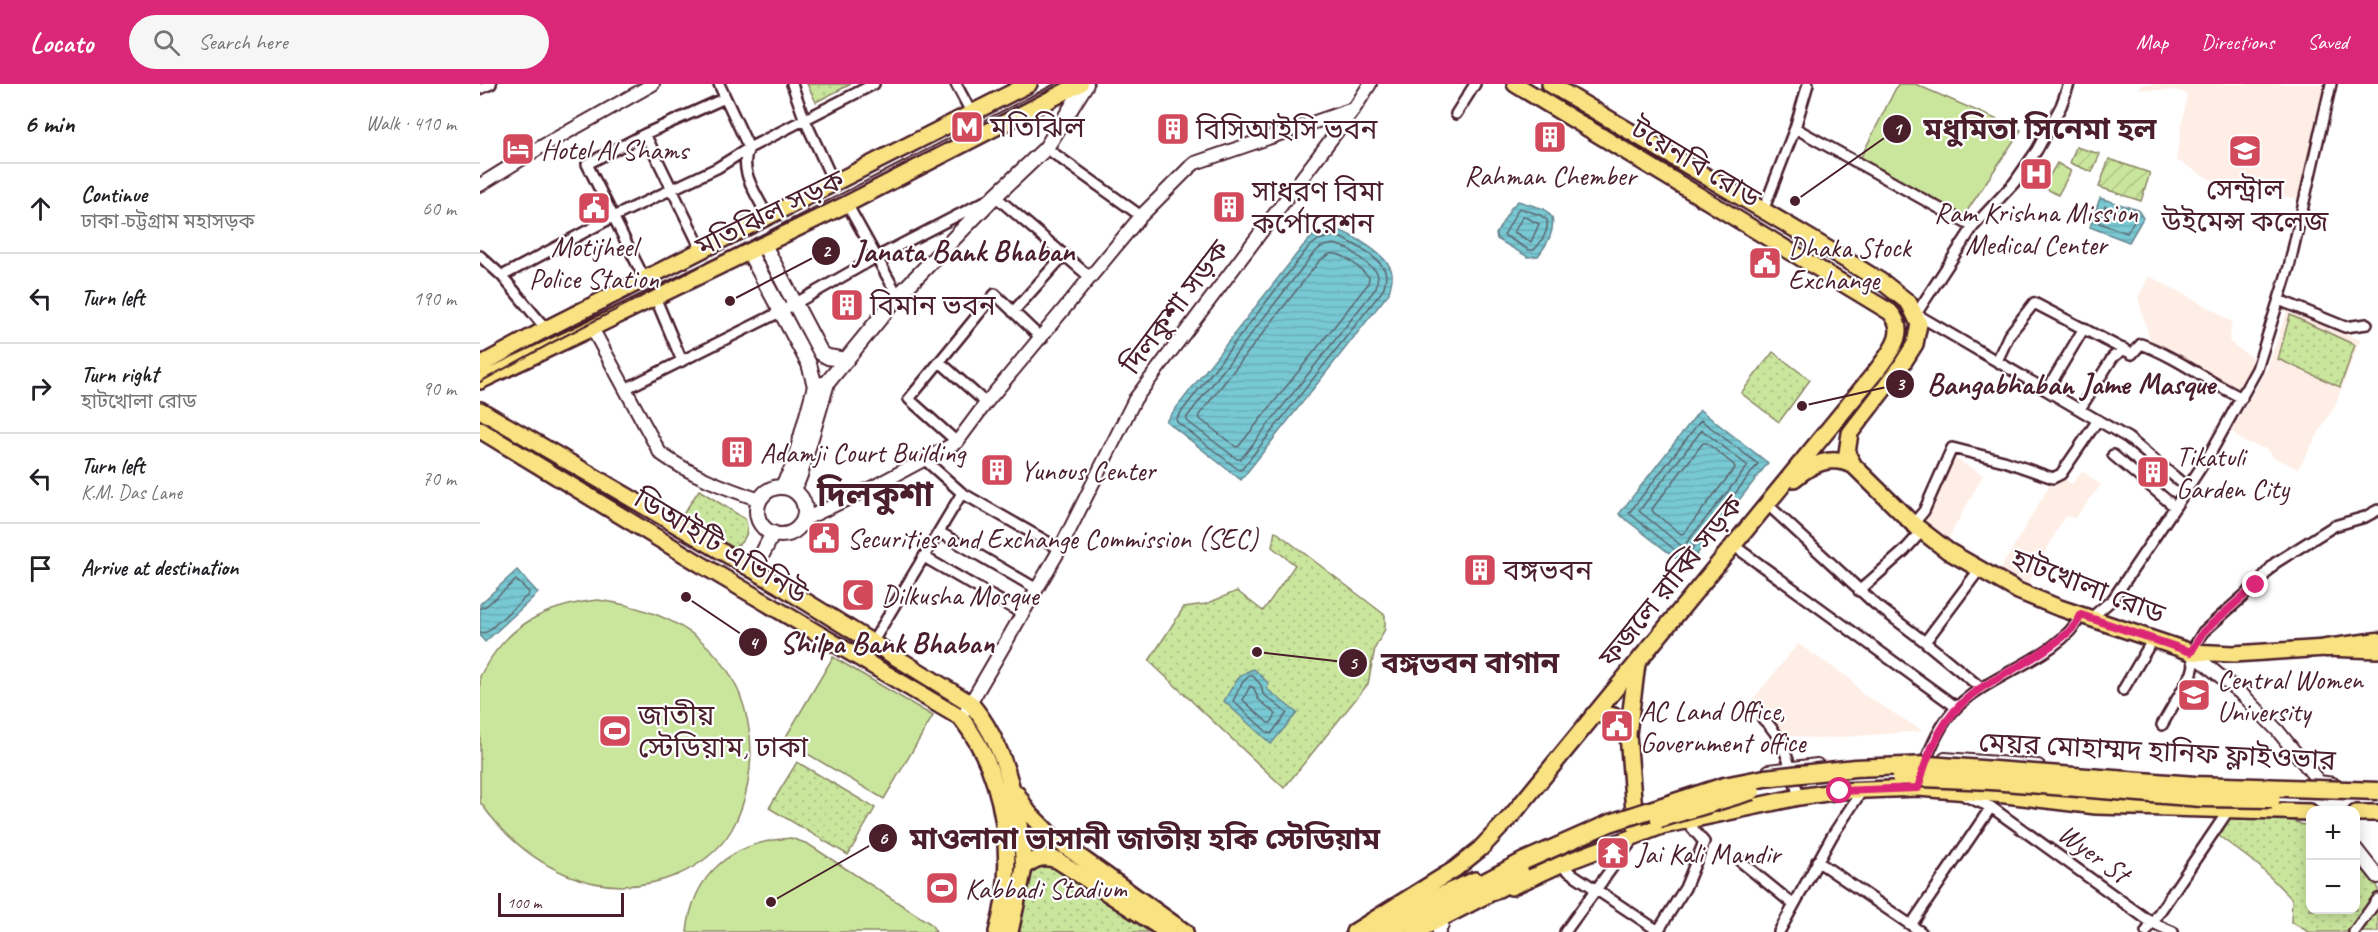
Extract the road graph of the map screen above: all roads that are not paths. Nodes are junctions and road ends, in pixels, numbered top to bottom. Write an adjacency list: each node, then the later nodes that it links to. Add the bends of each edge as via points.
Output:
1 (491, 84): 17 (street)
2 (653, 84): 28 (street)
3 (719, 84): 18 (street)
4 (792, 84): 22 (street)
5 (874, 84): 22 (street)
6 (956, 84): 20 (street)
7 (1029, 84): 20 (main road, মতিঝিল সড়ক)
8 (1080, 84): 31 (main road, মতিঝিল সড়ক)
9 (1086, 84): 26 (main road)
10 (1370, 84): 19 (street, দিলকুশা সড়ক)
11 (1475, 84): 21 (street)
12 (1515, 84): 76 (main road, টয়েনবি রোড, via 1896,318 1899,326 1895,345)
13 (1808, 84): 23 (street)
14 (2069, 84): 37 (street, via 2032,159)
15 (2331, 84): 52 (street)
16 (1554, 85): 32 (main road, টয়েনবি রোড)
17 (480, 89)
18 (724, 98): 24 (street); 25 (street)
19 (1353, 109): 33 (street, via 1195,163); 96 (street, দিলকুশা সড়ক, via 1135,399)
20 (972, 114): 27 (main road, মতিঝিল সড়ক)
21 (1456, 114)
22 (804, 118): 25 (street); 27 (street)
23 (1795, 128): 32 (street); 37 (street)
24 (645, 134): 29 (street); 34 (street, via 587,164)
25 (749, 148): 29 (street, via 717,168); 35 (street, via 744,167)
26 (1046, 148): 30 (main road); 33 (street)
27 (834, 183): 35 (main road, মতিঝিল সড়ক)
28 (480, 185)
29 (670, 189): 34 (street); 40 (street)
30 (995, 196): 42 (street); 44 (street); 49 (main road)
31 (847, 204): 39 (main road, মতিঝিল সড়ক); 44 (street)
32 (1763, 211): 51 (main road, টয়েনবি রোড)
33 (1142, 216): 47 (street)
34 (613, 217): 46 (street); 48 (street)
35 (768, 217): 36 (main road, মতিঝিল সড়ক)
36 (753, 225): 38 (main road, মতিঝিল সড়ক); 39 (main road)
37 (1973, 227): 45 (street)
38 (738, 232): 40 (main road, মতিঝিল সড়ক); 41 (main road)
39 (764, 245): 41 (main road, মতিঝিল সড়ক); 53 (main road)
40 (702, 251): 48 (main road, মতিঝিল সড়ক)
41 (749, 252): 50 (main road, মতিঝিল সড়ক); 54 (main road)
42 (1064, 255): 47 (street); 55 (street)
43 (480, 256): 46 (street)
44 (875, 258): 49 (street); 53 (street)
45 (1947, 266): 51 (street, via 1920,296 1912,300); 56 (street)
46 (502, 276): 60 (street)
47 (1091, 278): 61 (street)
48 (645, 280): 60 (main road, মতিঝিল সড়ক)
49 (898, 296): 63 (main road)
50 (655, 297): 58 (main road, মতিঝিল সড়ক); 64 (street)
51 (1902, 297): 56 (main road, টয়েনবি রোড)
52 (2279, 300): 57 (street, via 2345,327); 72 (street, via 2257,369)
53 (796, 303): 54 (street); 63 (main road, via 821,353)
54 (782, 311): 64 (street); 69 (main road)
55 (1013, 312): 61 (street); 66 (street, via 995,294)
56 (1916, 314): 65 (street); 79 (main road, via 1918,332 1909,355)
57 (2367, 324)
58 (592, 328): 68 (main road, মতিঝিল সড়ক); 70 (street)
59 (2084, 328): 62 (street); 65 (street, via 2034,303 2009,335); 71 (street)
60 (546, 329): 67 (main road, মতিঝিল সড়ক)
61 (1041, 339): 73 (street)
62 (2124, 349): 72 (street, via 2132,354 2141,344 2158,350); 75 (street, via 2113,357)
63 (846, 360): 69 (main road)
64 (682, 361): 70 (street)
65 (1997, 361): 71 (street)
66 (940, 362): 73 (street); 80 (street, via 909,399)
67 (480, 365)
68 (480, 381)
69 (821, 384): 85 (main road)
70 (625, 389): 87 (street, via 660,453 718,485)
71 (2047, 390): 75 (street)
72 (2242, 398): 84 (street)
73 (986, 403): 80 (street)
74 (480, 410): 98 (main road, ডিআইটি এভিনিউ)
75 (2080, 410): 77 (street)
76 (1837, 419): 79 (main road, via 1838,432); 88 (main road, টয়েনবি রোড)
77 (2098, 420): 84 (street, via 2128,438); 92 (street, via 2061,474 2053,478 1952,448)
78 (480, 430): 101 (main road, ডিআইটি এভিনিউ)
79 (1850, 433): 83 (main road, via 1847,453)
80 (957, 442): 82 (street)
81 (2113, 455): 89 (street)
82 (925, 460): 86 (street); 91 (street)
83 (1854, 466): 88 (main road, via 1839,461 1817,463); 92 (main road, হাটখোলা রোড)
84 (2188, 488): 89 (street)
85 (788, 489): 87 (main road, via 769,490); 91 (main road, via 799,495 805,507)
86 (962, 493): 93 (street); 96 (street)
87 (760, 500): 94 (main road, via 758,516)
88 (1767, 504): 95 (main road, ফজলে রাব্বি সড়ক); 103 (street)
89 (2175, 507): 106 (street, via 2113,599)
90 (2378, 510): 113 (street, via 2334,526 2275,563 2203,632)
91 (803, 520): 94 (main road, via 787,534)
92 (1918, 527): 99 (main road, হাটখোলা রোড); 103 (street, via 1904,551)
93 (939, 532): 97 (street); 102 (street)
94 (772, 534): 98 (main road)
95 (1733, 545): 114 (main road, ফজলে রাব্বি সড়ক); 118 (street)
96 (1060, 549): 102 (street, দিলকুশা সড়ক)
97 (924, 557): 105 (street); 110 (street)
98 (754, 570): 100 (main road, ডিআইটি এভিনিউ); 101 (main road)
99 (1979, 570): 106 (main road, হাটখোলা রোড, via 2018,591); 109 (street)
100 (779, 585): 104 (main road); 110 (main road, ডিআইটি এভিনিউ)
101 (743, 589): 104 (main road, ডিআইটি এভিনিউ)
102 (1037, 589): 105 (street, দিলকুশা সড়ক)
103 (1859, 591): 109 (street)
104 (768, 604): 120 (main road, ডিআইটি এভিনিউ)
105 (1023, 614): 117 (street, দিলকুশা সড়ক)
106 (2092, 614): 107 (main road, হাটখোলা রোড); 115 (street, via 2040,654)
107 (2153, 639): 113 (main road, হাটখোলা রোড); 116 (street)
108 (2378, 641): 111 (highway)
109 (1925, 642): 115 (street)
110 (872, 643): 117 (main road, ডিআইটি এভিনিউ)
111 (2332, 646): 112 (main road, হাটখোলা রোড); 113 (main road, হাটখোলা রোড, via 2234,654)
112 (2378, 650)
113 (2191, 652): 122 (street, via 2192,674); 127 (street, via 2245,697)
114 (1637, 661): 119 (main road, ফজলে রাব্বি সড়ক); 124 (main road)
115 (1981, 688): 118 (street)
116 (2123, 690)
117 (970, 703): 120 (street, দিলকুশা সড়ক); 123 (main road, ডিআইটি এভিনিউ)
118 (1956, 707): 125 (street)
119 (1593, 715): 124 (main road, via 1618,716 1626,723); 161 (main road, ফজলে রাব্বি সড়ক, via 1480,849)
120 (961, 718): 123 (main road, ডিআইটি এভিনিউ)
121 (1763, 719): 126 (street, via 1772,727)
122 (2162, 724)
123 (981, 731): 128 (main road, ডিআইটি এভিনিউ); 157 (main road, ডিআইটি এভিনিউ, via 1006,838 1005,896)
124 (1628, 734): 135 (main road)
125 (1926, 759): 126 (street); 127 (street, via 1986,760 2179,778); 129 (street)
126 (1790, 766): 133 (street); 135 (street)
127 (2319, 782): 131 (street)
128 (1011, 784): 148 (main road, ডিআইটি এভিনিউ); 160 (main road, via 1042,828)
129 (1918, 788): 130 (main road); 132 (main road)
130 (1863, 789): 133 (main road); 145 (street)
131 (2378, 789): 147 (highway, মেয়র মোহাম্মদ হানিফ ফ্লাইওভার, bridge, via 2195,785 1929,765 1854,768 1724,786 1610,823)
132 (1953, 790): 136 (street, Wyer St); 137 (main road, via 2096,806)
133 (1798, 797): 141 (main road)
134 (2378, 800): 147 (highway, মেয়র মোহাম্মদ হানিফ ফ্লাইওভার, bridge, via 2201,798 1936,777 1845,779 1742,793 1613,833)
135 (1634, 807): 142 (main road)
136 (1991, 807): 153 (street, Wyer St); 154 (street)
137 (2228, 811): 138 (main road); 153 (street)
138 (2306, 812)
139 (2360, 813): 140 (main road)
140 (2378, 813)
141 (1696, 817): 142 (main road); 156 (street, via 1692,828 1704,842 1685,888)
142 (1636, 834): 146 (main road); 150 (street)
143 (2360, 855): 149 (street)
144 (1740, 861): 152 (street)
145 (1817, 861): 152 (street); 154 (street)
146 (1558, 865): 150 (street); 155 (main road, via 1495,895)
147 (1525, 866): 162 (main road, via 1449,891); 163 (highway, মেয়র মোহাম্মদ হানিফ ফ্লাইওভার); 164 (highway, মেয়র মোহাম্মদ হানিফ ফ্লাইওভার); 165 (main road, via 1508,884)
148 (1024, 868): 158 (main road, ডিআইটি এভিনিউ); 159 (main road, via 1037,858 1057,860)
149 (2378, 877)
150 (1595, 889): 156 (street); 166 (street)
151 (2378, 899): 171 (street)
152 (1794, 905): 167 (street)
153 (2152, 923): 169 (street); 170 (street, Wyer St)
154 (1911, 925): 168 (street)
155 (1438, 930)
156 (1659, 931)
157 (997, 932)
158 (1010, 932)
159 (1167, 932)
160 (1185, 932)
161 (1354, 932)
162 (1374, 932)
163 (1390, 932)
164 (1401, 932)
165 (1415, 932)
166 (1565, 932)
167 (1779, 932)
168 (1921, 932)
169 (2146, 932)
170 (2173, 932)
171 (2354, 932)

